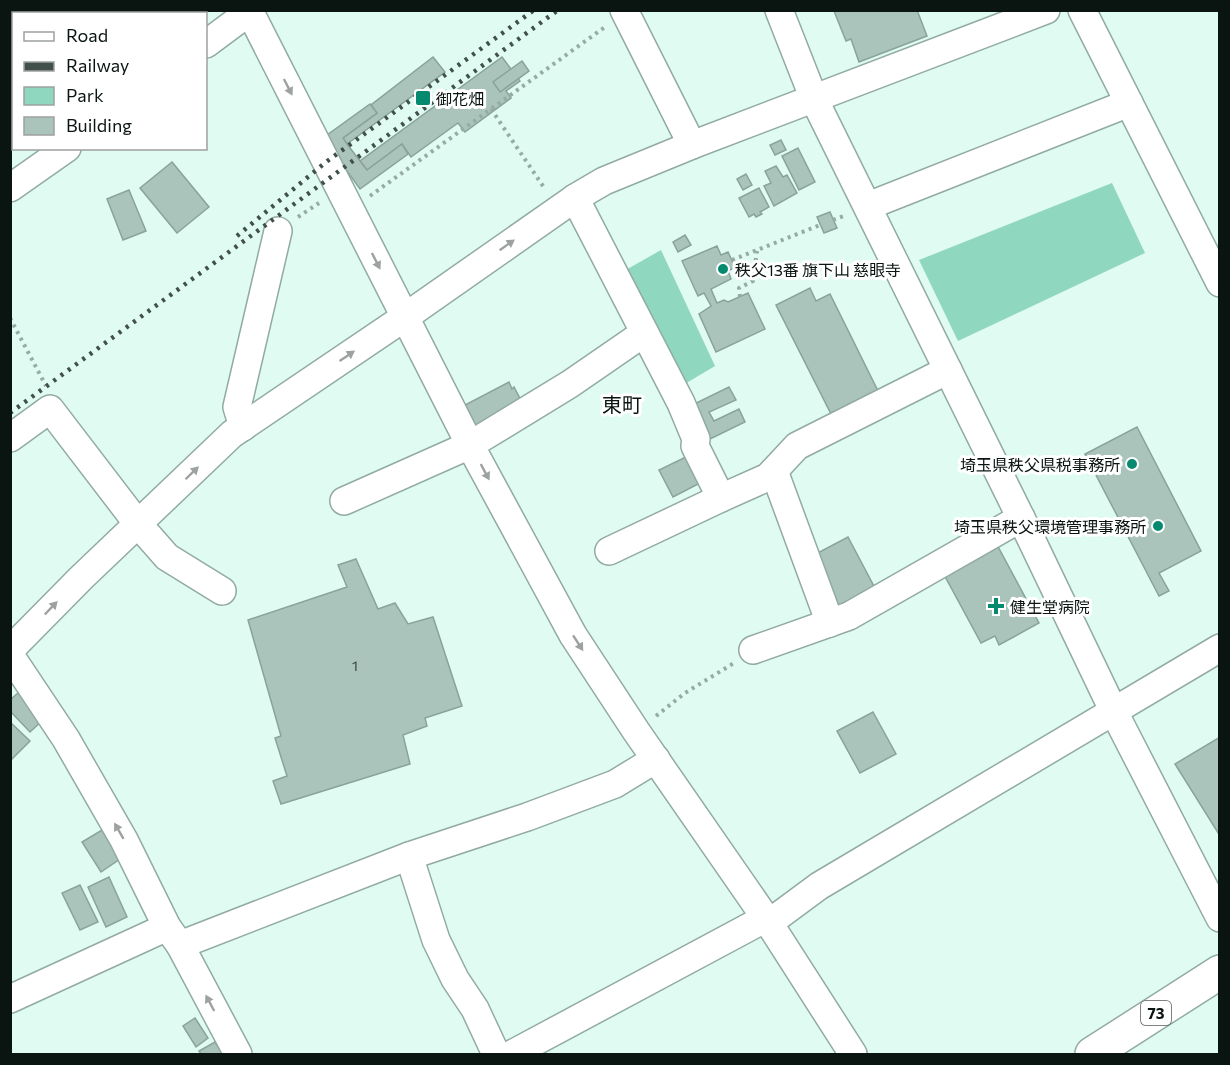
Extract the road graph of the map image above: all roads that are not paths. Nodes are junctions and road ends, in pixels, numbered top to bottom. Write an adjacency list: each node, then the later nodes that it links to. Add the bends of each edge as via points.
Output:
1 (779, 10): 7 (street)
2 (1046, 10): 7 (street)
3 (1082, 10): 8 (street)
4 (625, 12): 9 (street)
5 (258, 17): 6 (street); 17 (street, one-way to 17)
6 (207, 43)
7 (814, 99): 9 (street); 13 (street)
8 (1129, 103): 13 (street); 15 (street)
9 (692, 145): 12 (street, via 604,181)
10 (56, 151): 11 (street)
11 (10, 188)
12 (567, 203): 17 (street, one-way to 12); 18 (street)
13 (856, 211): 19 (street)
14 (278, 231): 20 (street, via 237,407)
15 (1210, 240): 16 (street)
16 (1220, 283)
17 (405, 317): 20 (street, one-way to 17); 22 (street)
18 (644, 333): 22 (street); 24 (street, via 681,403 696,439 695,446)
19 (948, 370): 23 (street, via 797,446); 26 (street)
20 (243, 426): 27 (street, one-way to 20)
21 (10, 438): 27 (street, via 50,409)
22 (470, 445): 25 (street); 36 (street, one-way to 36, via 573,635)
23 (774, 471): 24 (street); 30 (street)
24 (721, 498): 28 (street)
25 (344, 501)
26 (1022, 518): 30 (street); 35 (street)
27 (138, 524): 29 (street, via 167,557); 32 (street, one-way to 27)
28 (609, 551)
29 (222, 591)
30 (830, 623): 33 (street)
31 (1220, 648): 35 (street)
32 (10, 650)
33 (753, 650)
34 (10, 655): 40 (street, one-way to 34, via 66,739)
35 (1114, 712): 38 (street); 39 (street)
36 (656, 759): 37 (street, via 615,784); 39 (street)
37 (409, 855): 40 (street); 44 (street, via 436,940)
38 (1220, 918)
39 (767, 920): 45 (street); 46 (street)
40 (173, 936): 42 (street); 43 (street, one-way to 40)
41 (1220, 972): 47 (main road, 73)
42 (10, 999)
43 (238, 1054)
44 (496, 1054)
45 (512, 1054)
46 (853, 1054)
47 (1092, 1054)

